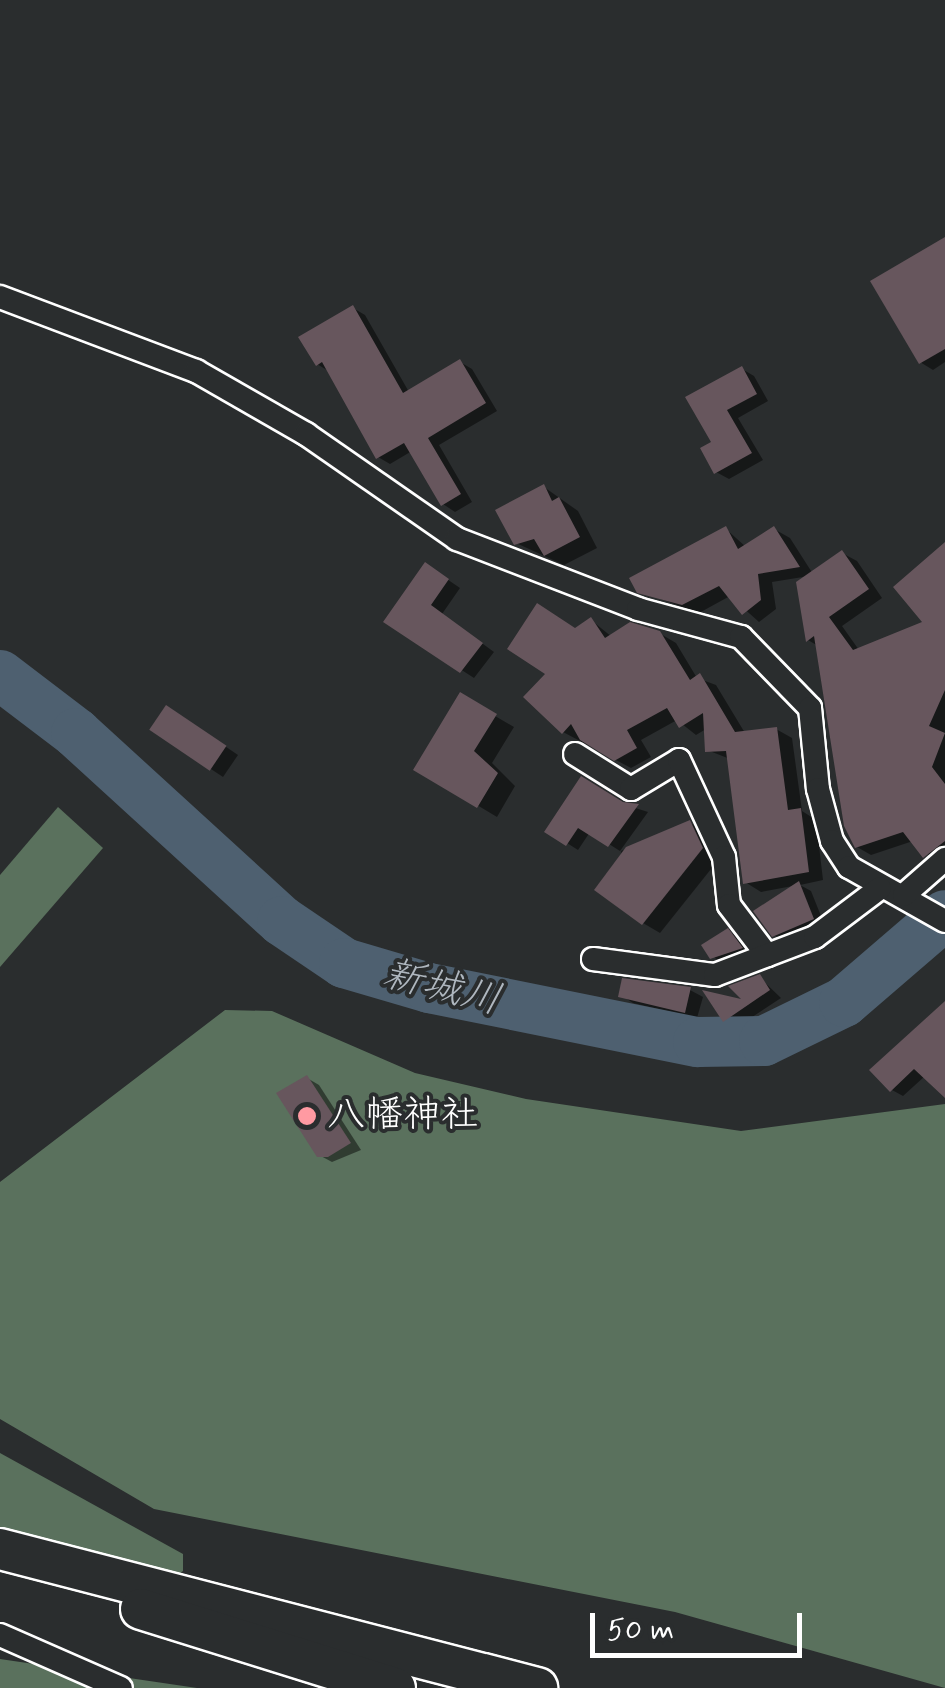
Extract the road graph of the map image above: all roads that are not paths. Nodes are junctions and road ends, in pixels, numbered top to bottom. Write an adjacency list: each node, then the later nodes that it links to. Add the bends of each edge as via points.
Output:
1 (0, 297): 4 (street, via 196,370 306,434 457,539 638,610 741,638 810,708 818,789 832,841 848,867)
2 (575, 754): 7 (street, via 630,789 679,760 724,857 728,905)
3 (945, 858): 5 (street)
4 (880, 888): 5 (street); 7 (street, via 815,937)
5 (912, 900): 6 (street)
6 (945, 921)
7 (767, 956): 8 (street, via 715,975)
8 (594, 960)
9 (0, 1549): 14 (highway)
10 (0, 1563): 13 (highway)
11 (0, 1635): 12 (street)
12 (121, 1688)
13 (395, 1688)
14 (538, 1688)

